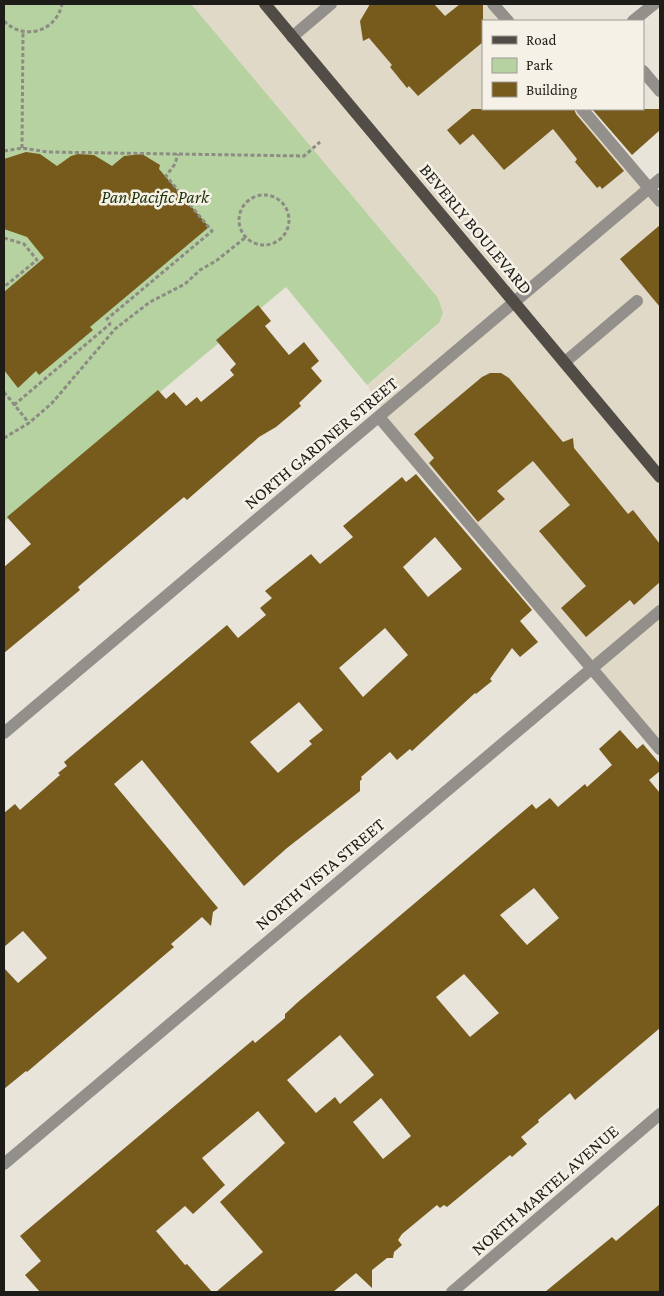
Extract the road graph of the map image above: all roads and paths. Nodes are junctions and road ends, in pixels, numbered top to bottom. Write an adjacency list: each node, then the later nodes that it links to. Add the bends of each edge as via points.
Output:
1 (62, 4): 10 (path, via 55,19 44,28)
2 (265, 4): 11 (main road, BEVERLY BOULEVARD)
3 (331, 4): 11 (street)
4 (493, 4): 7 (street)
5 (655, 4): 6 (street); 8 (street)
6 (660, 8)
7 (507, 20)
8 (634, 20)
9 (4, 21): 10 (path)
10 (23, 33): 16 (path)
11 (292, 37): 26 (main road, BEVERLY BOULEVARD)
12 (644, 72): 13 (street)
13 (660, 91)
14 (583, 110): 20 (street)
15 (320, 142): 18 (path, via 304,156)
16 (22, 148): 17 (path); 18 (path, via 48,152)
17 (5, 152)
18 (178, 154): 27 (path, via 176,164 166,176 212,231 107,319)
19 (660, 178): 20 (street, NORTH GARDNER STREET)
20 (649, 188): 21 (street); 26 (street, NORTH GARDNER STREET)
21 (660, 201)
22 (4, 238): 24 (path, via 24,244 37,260)
23 (246, 238): 23 (path, via 239,222 244,205 251,199 268,195 283,203 290,219 284,236 270,245 253,243); 28 (path, via 185,284 150,302)
24 (4, 287)
25 (637, 301): 29 (street)
26 (514, 302): 29 (main road, BEVERLY BOULEVARD); 32 (street, NORTH GARDNER STREET)
27 (110, 324): 28 (path); 31 (path)
28 (115, 329): 33 (path, via 52,403)
29 (565, 362): 35 (main road, BEVERLY BOULEVARD)
30 (4, 392): 31 (path)
31 (14, 405): 33 (path)
32 (379, 417): 37 (street); 38 (street, NORTH GARDNER STREET)
33 (29, 423): 34 (path)
34 (4, 438)
35 (660, 477)
36 (660, 611): 37 (street, NORTH VISTA STREET)
37 (591, 667): 39 (street); 41 (street, NORTH VISTA STREET)
38 (4, 733)
39 (660, 749)
40 (660, 1114): 42 (street, NORTH MARTEL AVENUE)
41 (4, 1164)
42 (452, 1292)

